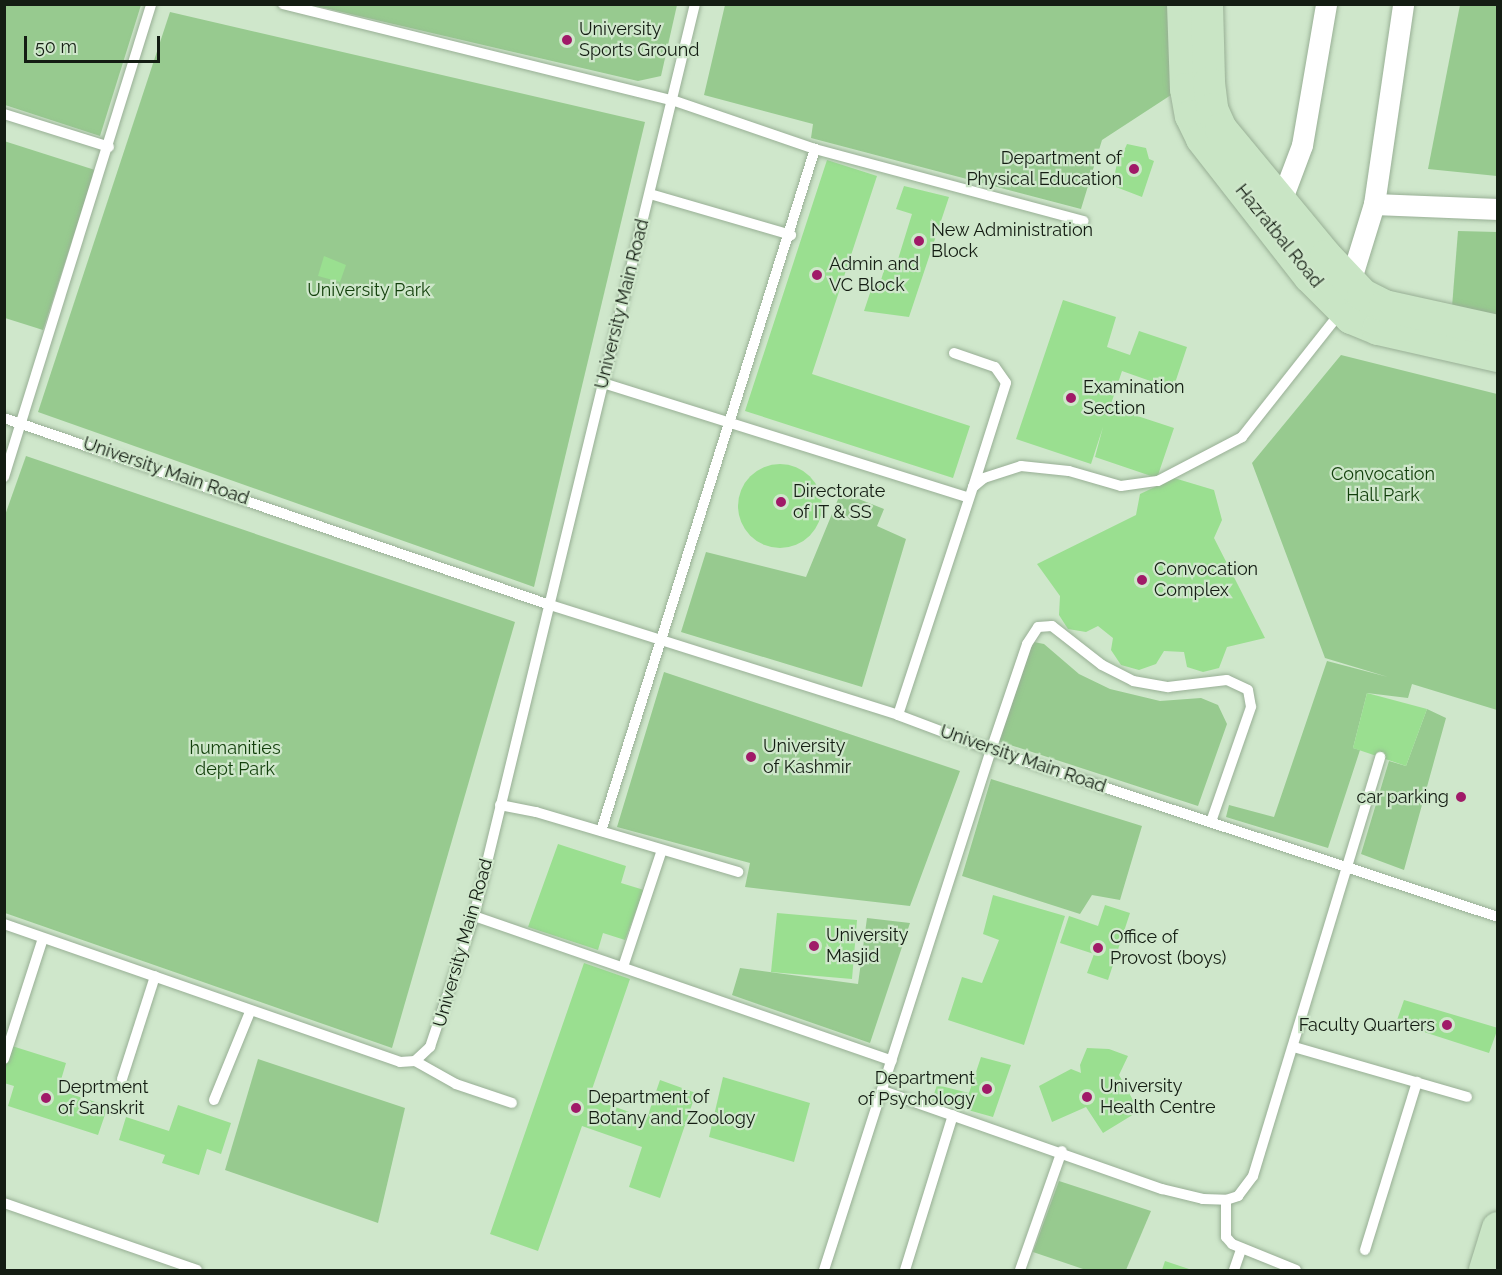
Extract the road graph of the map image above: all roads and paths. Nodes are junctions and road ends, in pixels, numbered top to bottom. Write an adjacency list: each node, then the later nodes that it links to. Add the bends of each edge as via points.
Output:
1 (151, 4): 10 (lane)
2 (283, 4): 8 (lane)
3 (695, 4): 8 (lane, University Main Road)
4 (1183, 4): 18 (main road, Hazratbal Road, via 1186,89 1191,116 1202,139)
5 (1207, 4): 13 (main road, Hazratbal Road, via 1212,109 1221,129)
6 (1326, 4): 13 (street, via 1302,145)
7 (1404, 4): 14 (street)
8 (672, 100): 11 (lane); 12 (lane, University Main Road)
9 (4, 114): 10 (lane)
10 (109, 147): 25 (lane)
11 (815, 149): 16 (lane); 17 (lane)
12 (650, 194): 17 (lane); 22 (lane, University Main Road)
13 (1281, 201): 18 (main road, Hazratbal Road)
14 (1374, 204): 15 (street); 18 (street)
15 (1497, 209)
16 (1083, 222)
17 (790, 236): 24 (lane)
18 (1342, 299): 19 (main road, Hazratbal Road); 21 (main road, Hazratbal Road, via 1378,329); 27 (lane, via 1242,437 1168,477 1131,487 1069,471 1021,466 984,478)
19 (1497, 331)
20 (954, 352): 27 (lane, via 995,366 1006,383)
21 (1497, 356)
22 (603, 383): 24 (lane); 28 (lane, University Main Road)
23 (4, 418): 25 (lane, University Main Road)
24 (732, 421): 27 (lane); 29 (lane)
25 (22, 423): 26 (lane); 28 (lane, University Main Road)
26 (4, 477)
27 (970, 492): 30 (lane)
28 (547, 604): 29 (lane, University Main Road); 33 (lane, University Main Road)
29 (662, 638): 30 (lane, University Main Road); 35 (lane)
30 (898, 715): 31 (lane, University Main Road)
31 (991, 750): 34 (lane, University Main Road); 34 (lane, via 1027,644 1043,624 1052,626 1102,665 1133,681 1168,687 1235,681 1248,690 1251,707); 49 (lane)
32 (1380, 757): 37 (lane)
33 (500, 805): 35 (lane); 39 (lane, University Main Road)
34 (1210, 822): 37 (lane, University Main Road)
35 (601, 831): 36 (lane)
36 (662, 850): 38 (lane); 43 (lane)
37 (1348, 869): 40 (lane, University Main Road); 46 (lane)
38 (738, 872)
39 (474, 916): 43 (lane); 48 (lane, University Main Road, via 436,1035 423,1056)
40 (1497, 917)
41 (4, 924): 42 (lane)
42 (43, 938): 44 (lane); 47 (lane)
43 (623, 967): 49 (lane)
44 (155, 976): 45 (lane); 50 (lane)
45 (250, 1012): 48 (lane, via 400,1062); 54 (lane)
46 (1294, 1047): 51 (lane); 58 (lane, via 1253,1176 1238,1196)
47 (4, 1059)
48 (415, 1061): 55 (lane, via 456,1084)
49 (892, 1061): 52 (lane)
50 (122, 1079)
51 (1417, 1082): 53 (lane); 62 (lane)
52 (883, 1091): 56 (lane); 64 (lane)
53 (1467, 1097)
54 (214, 1100)
55 (512, 1103)
56 (953, 1115): 57 (lane); 65 (lane)
57 (1062, 1151): 58 (lane, via 1162,1189); 66 (lane)
58 (1226, 1200): 61 (lane, via 1226,1237)
59 (4, 1203): 63 (lane)
60 (1497, 1228): 69 (main road)
61 (1241, 1250): 67 (lane); 68 (lane)
62 (1365, 1250)
63 (197, 1270)
64 (824, 1270)
65 (905, 1270)
66 (1020, 1270)
67 (1234, 1270)
68 (1296, 1270)
69 (1485, 1270)

